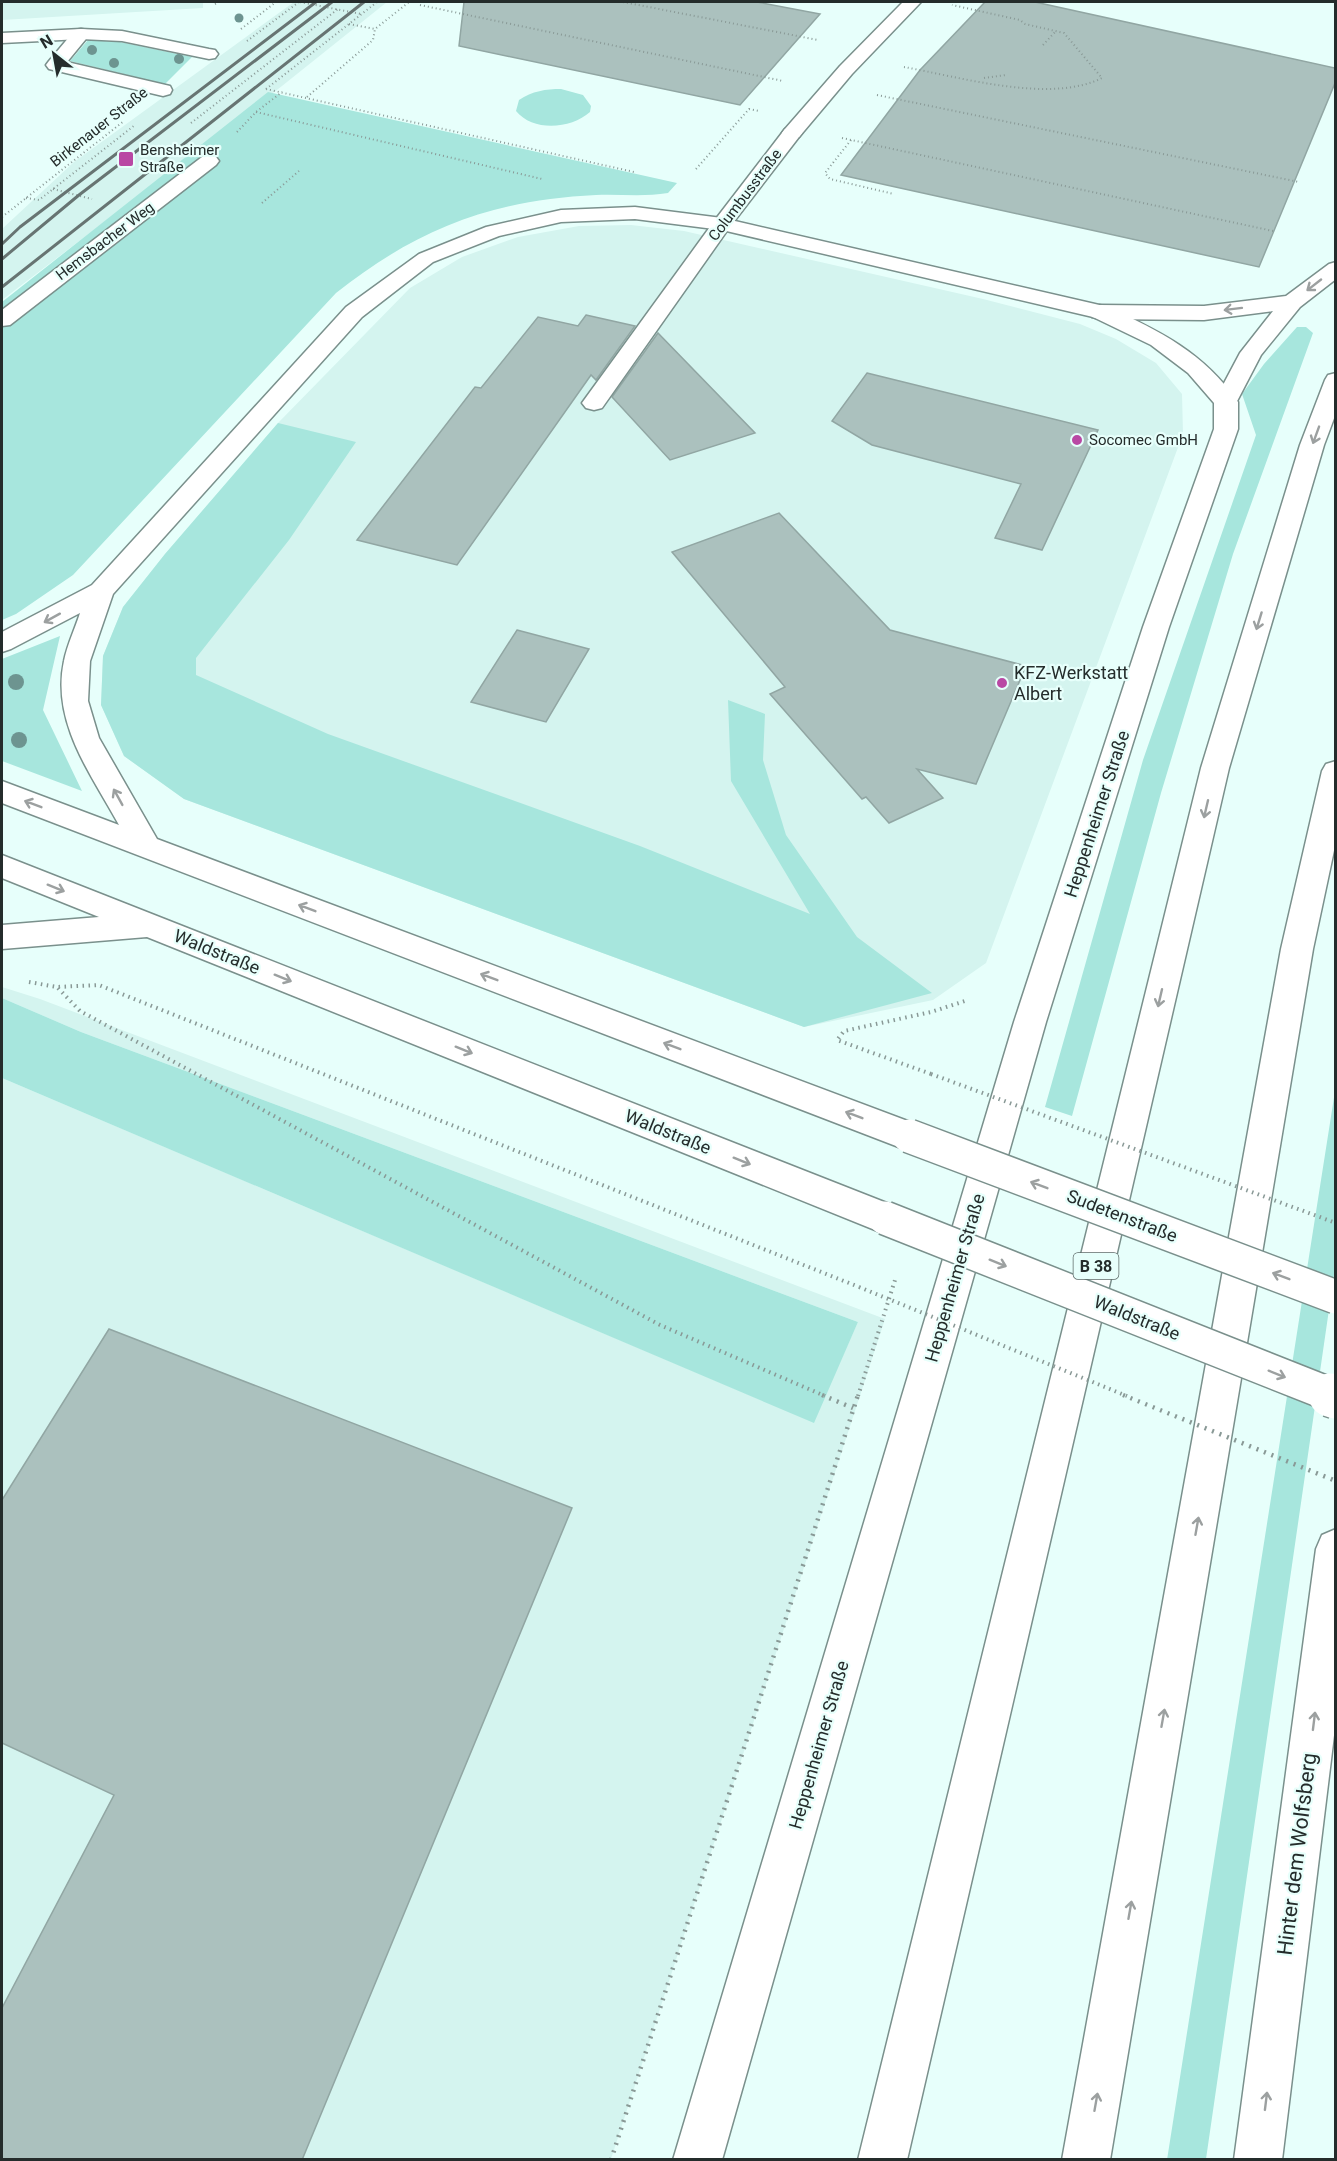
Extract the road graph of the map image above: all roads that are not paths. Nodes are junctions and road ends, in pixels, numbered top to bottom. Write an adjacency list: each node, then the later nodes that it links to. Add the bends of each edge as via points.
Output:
1 (912, 2): 7 (main road, Columbusstraße, via 794,131)
2 (81, 34): 3 (main road); 4 (main road, via 122,36); 5 (main road, via 55,65)
3 (2, 38)
4 (209, 54)
5 (163, 90)
6 (209, 161): 11 (main road, Hemsbacher Weg)
7 (722, 224): 10 (main road); 14 (main road, Columbusstraße); 15 (main road, via 635,213 561,216 493,231 426,258 354,312)
8 (1335, 268): 9 (main road, one-way to 9)
9 (1292, 302): 10 (main road, one-way to 10, via 1204,313); 13 (main road, via 1251,353)
10 (1100, 312): 13 (main road, via 1159,340 1196,368)
11 (2, 320)
12 (1335, 380): 27 (main road, B 38, one-way to 27, via 1215,768)
13 (1226, 402): 26 (main road, Heppenheimer Straße, via 1226,429 1156,627 1027,1034)
14 (594, 403)
15 (101, 591): 16 (main road, one-way to 16); 19 (main road, one-way to 15, via 85,738 74,701 77,661)
16 (2, 643)
17 (1335, 771): 28 (main road, one-way to 17, via 1297,949)
18 (2, 792): 19 (main road, one-way to 18)
19 (147, 848): 23 (main road, Sudetenstraße, one-way to 19, bridge)
20 (2, 866): 21 (main road, Waldstraße, one-way to 21)
21 (150, 925): 22 (main road); 24 (main road, Waldstraße, one-way to 24, bridge)
22 (2, 937)
23 (1335, 1297)
24 (1335, 1397)
25 (1335, 1549): 29 (main road, Hinter dem Wolfsberg, one-way to 25)
26 (697, 2160)
27 (882, 2160)
28 (1086, 2160)
29 (1258, 2160)

